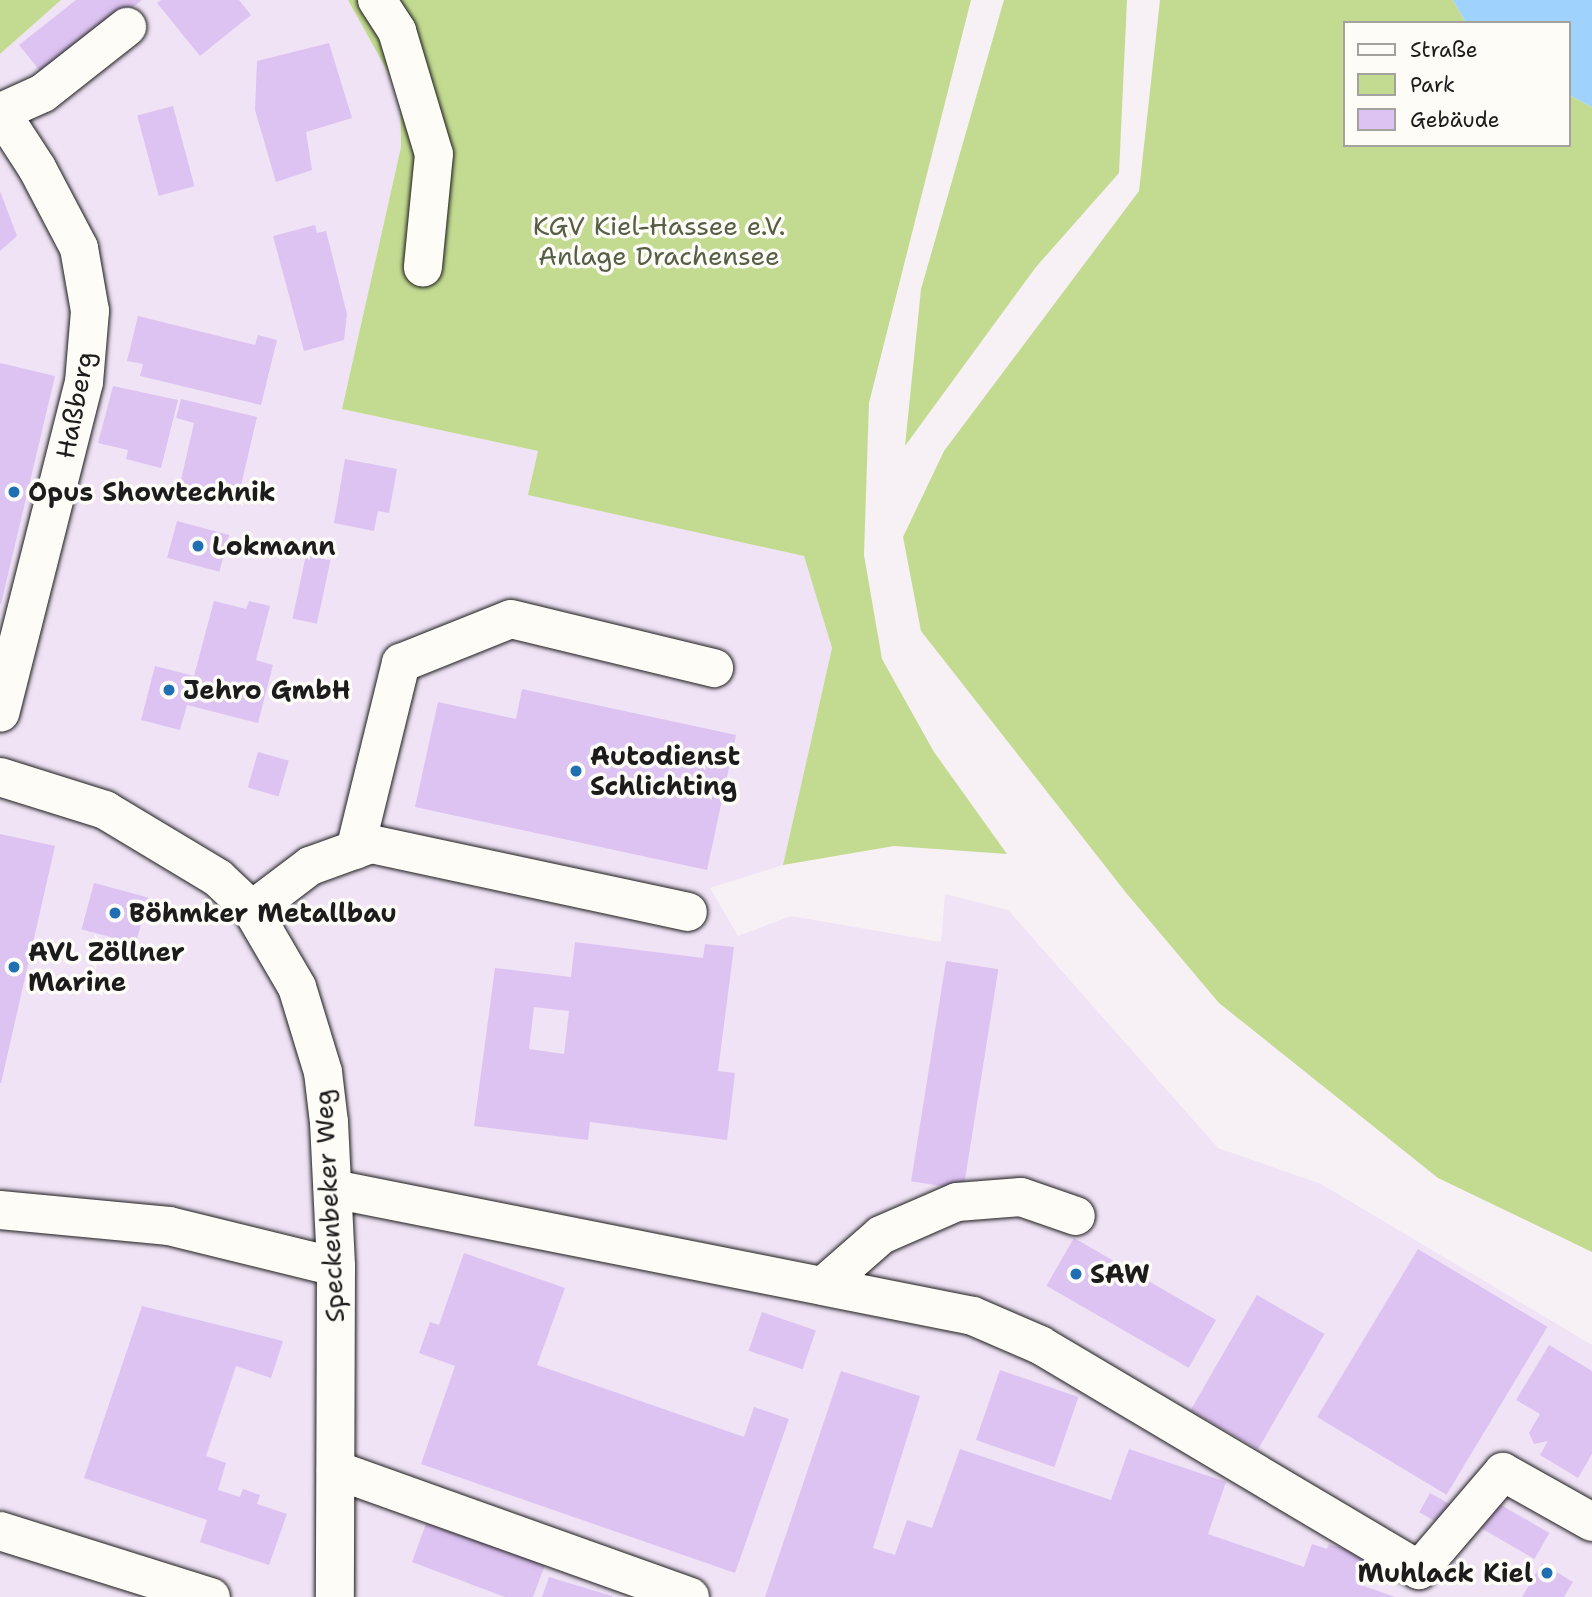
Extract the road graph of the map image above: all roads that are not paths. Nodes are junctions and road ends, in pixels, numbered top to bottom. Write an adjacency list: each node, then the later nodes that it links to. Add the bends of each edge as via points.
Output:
1 (377, 0): 4 (street, via 397,31 434,154)
2 (127, 27): 3 (street, via 43,93)
3 (0, 111): 6 (street, Haßberg, via 37,167 79,248 90,311 84,382)
4 (423, 267)
5 (714, 668): 8 (street, via 511,619 401,663)
6 (0, 713)
7 (0, 777): 9 (street, Speckenbeker Weg, via 105,810 183,854)
8 (355, 850): 9 (street, via 310,866); 10 (street, via 371,844)
9 (252, 910): 11 (street, Speckenbeker Weg, via 297,987 316,1047 329,1122)
10 (688, 912)
11 (333, 1189): 14 (street, Speckenbeker Weg); 15 (street)
12 (0, 1210): 14 (street, via 169,1226)
13 (1076, 1216): 15 (street, via 1021,1197 957,1202 881,1235)
14 (336, 1267): 16 (street, Speckenbeker Weg)
15 (823, 1286): 17 (street, via 973,1316 1040,1345 1419,1570 1503,1472)
16 (336, 1470): 20 (street, Speckenbeker Weg); 21 (street)
17 (1592, 1522)
18 (0, 1531): 19 (street)
19 (211, 1597)
20 (335, 1597)
21 (690, 1597)

